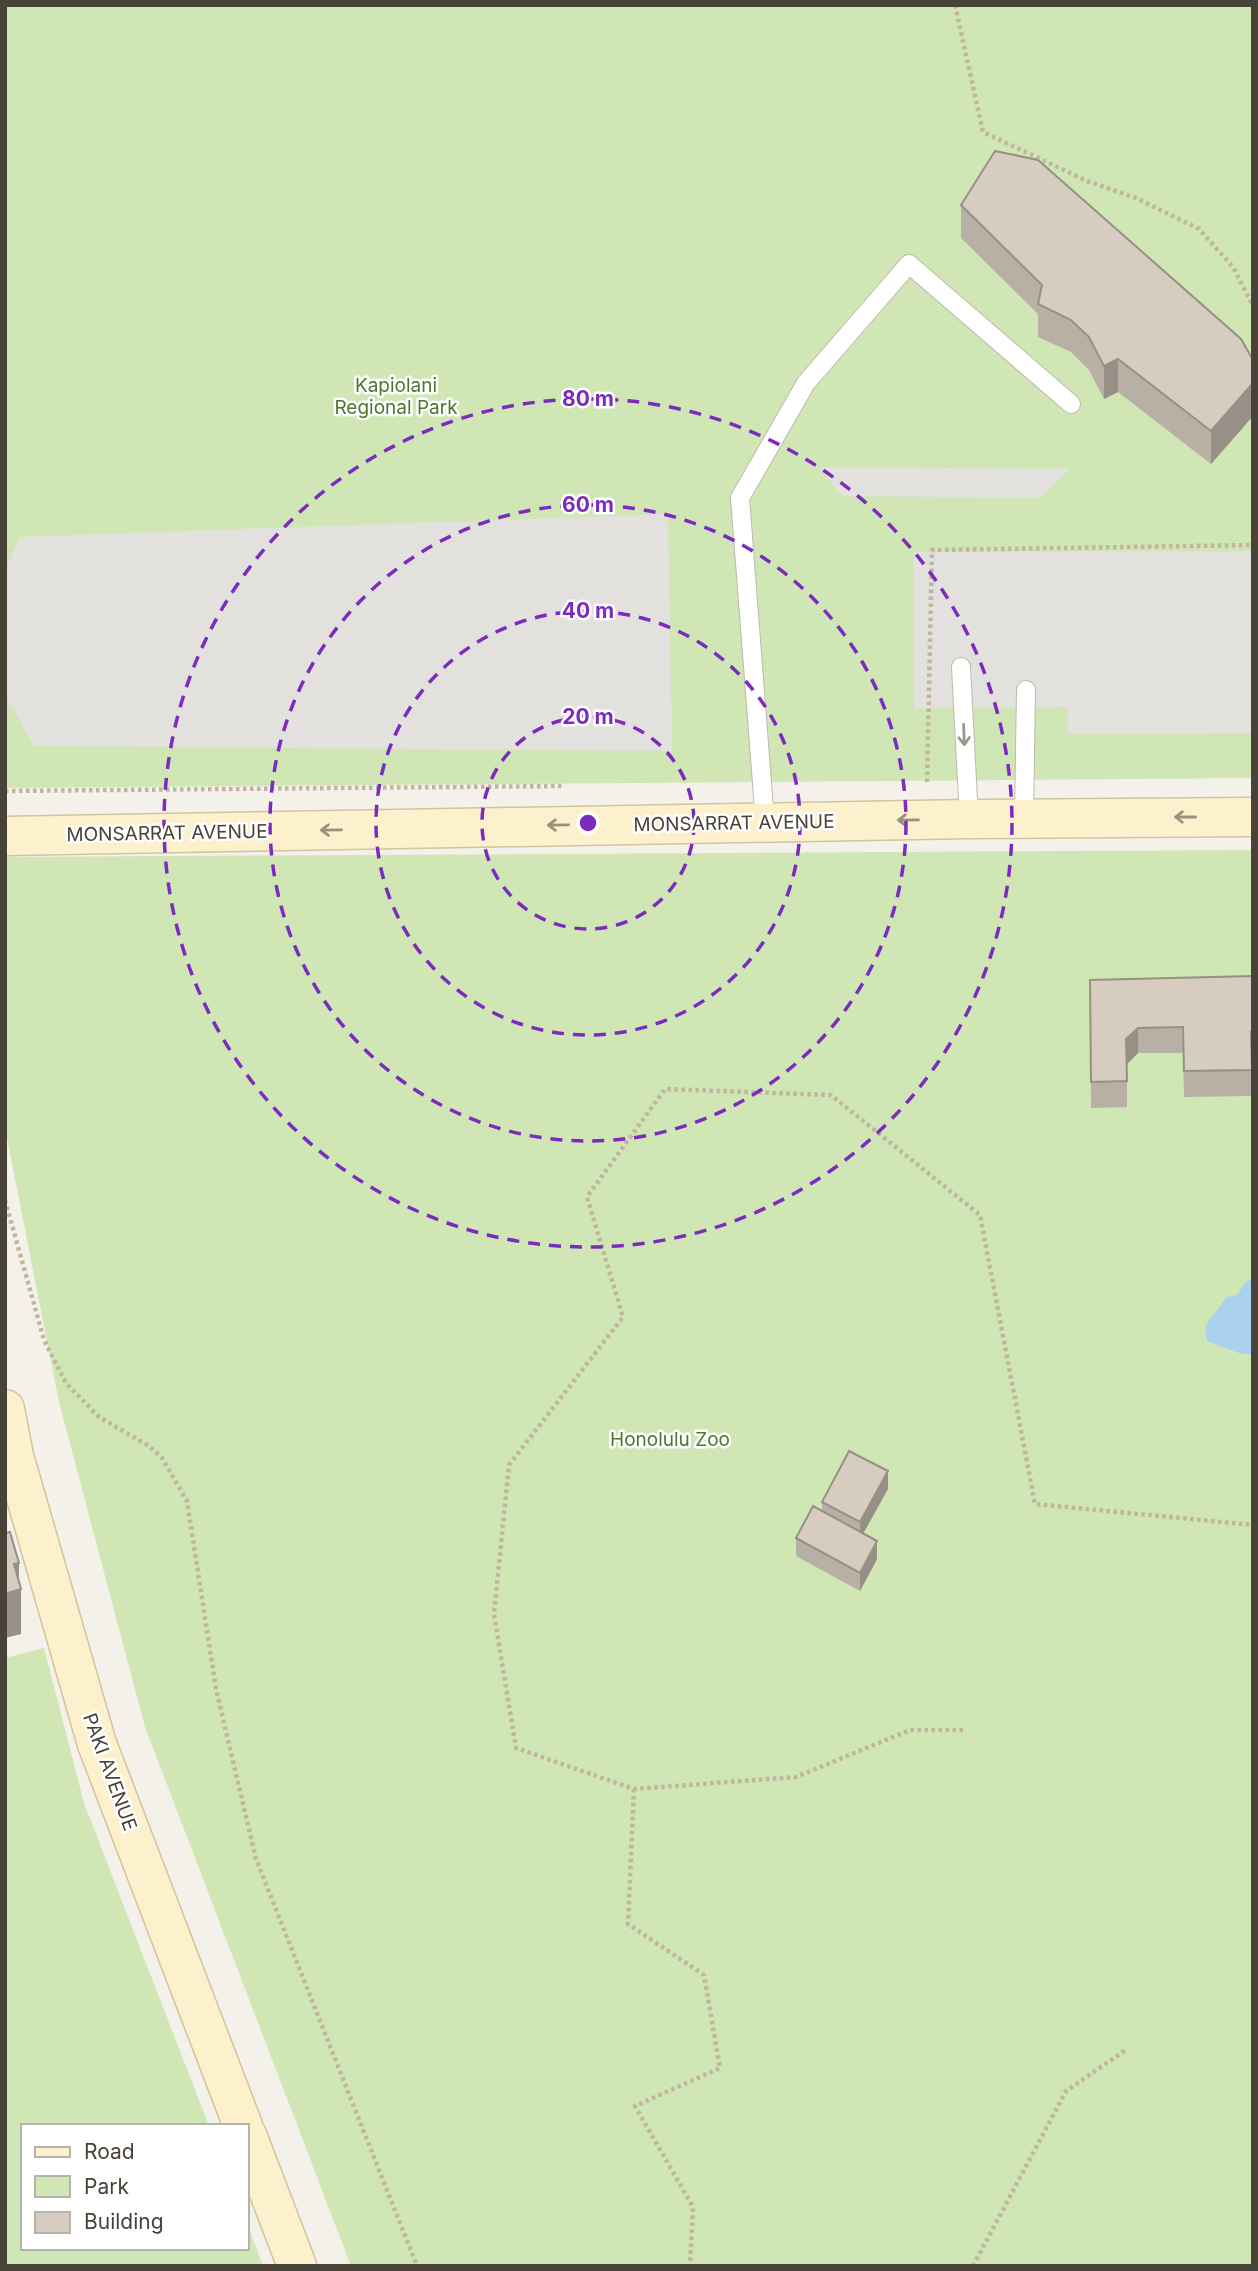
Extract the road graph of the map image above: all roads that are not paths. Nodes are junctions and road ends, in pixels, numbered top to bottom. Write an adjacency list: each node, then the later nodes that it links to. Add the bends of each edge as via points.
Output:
1 (1071, 404): 7 (lane, via 909,264 806,383 740,498)
2 (961, 667): 5 (lane, one-way to 5)
3 (1027, 690): 6 (lane)
4 (1253, 817): 6 (street, MONSARRAT AVENUE, one-way to 6)
5 (969, 818): 6 (street, MONSARRAT AVENUE); 7 (street, MONSARRAT AVENUE, one-way to 7)
6 (1024, 818)
7 (765, 822): 8 (street, MONSARRAT AVENUE, one-way to 8)
8 (5, 836)
9 (5, 1409): 10 (street, PAKI AVENUE, via 14,1456 97,1744)
10 (242, 2124)
11 (248, 2137): 12 (street)
12 (297, 2266)

